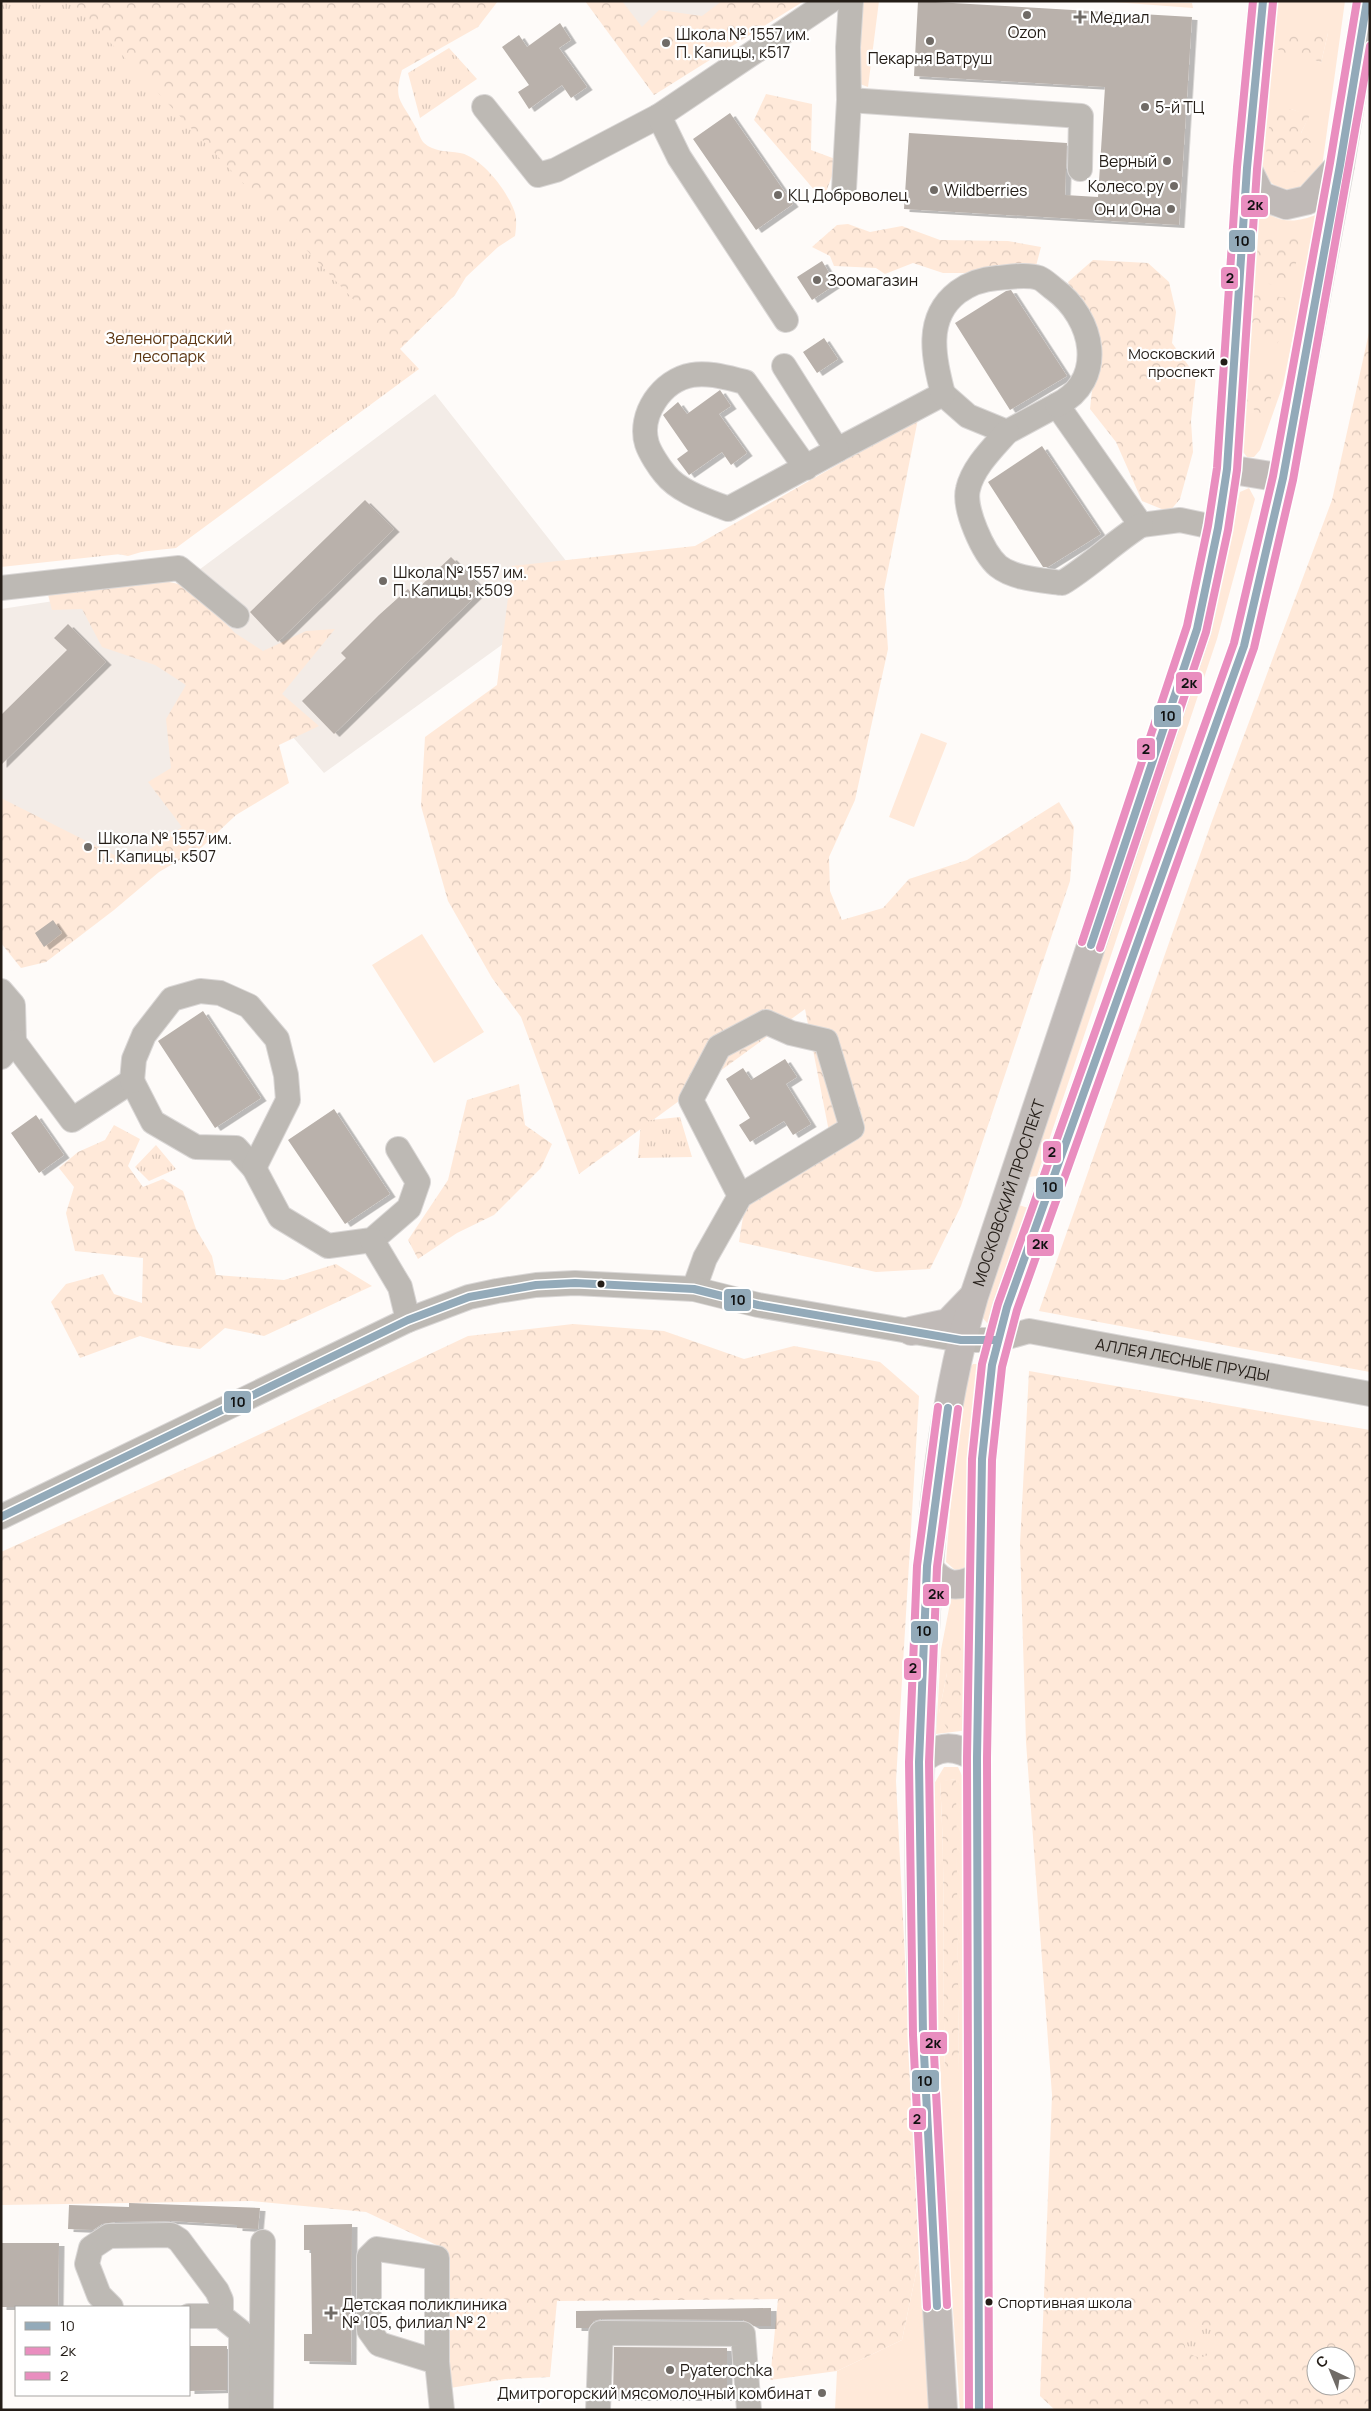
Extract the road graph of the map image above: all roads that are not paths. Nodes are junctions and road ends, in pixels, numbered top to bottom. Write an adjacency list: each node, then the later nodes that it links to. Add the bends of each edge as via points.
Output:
1 (830, 1): 7 (street)
2 (851, 1): 5 (street)
3 (1263, 1): 9 (main road, МОСКОВСКИЙ ПРОСПЕКТ)
4 (1367, 13): 8 (main road)
5 (849, 100): 10 (street, via 1081,116); 11 (street)
6 (484, 107): 7 (street, via 538,175 556,170)
7 (659, 116): 12 (street, via 679,156)
8 (1340, 166): 9 (main road, via 1308,200 1286,205 1261,196); 19 (main road)
9 (1247, 168): 18 (main road, МОСКОВСКИЙ ПРОСПЕКТ)
10 (1080, 169)
11 (844, 189)
12 (786, 320)
13 (784, 366): 17 (street)
14 (944, 394): 15 (street, via 934,344 937,316 951,298 968,285 992,278 1039,278 1076,310 1088,333 1090,354 1080,387 1071,398); 16 (street, via 968,416); 17 (street)
15 (1057, 405): 16 (street); 20 (street)
16 (1007, 432): 20 (street, via 982,460 967,489 971,518 998,566 1022,575 1062,583)
17 (820, 461): 17 (street, via 728,509 696,496 665,474 647,444 645,421 652,405 673,382 692,375 712,375 745,382)
18 (1226, 469): 19 (main road); 21 (main road, МОСКОВСКИЙ ПРОСПЕКТ)
19 (1283, 478): 31 (main road, via 1244,646)
20 (1141, 525): 21 (street, via 1180,520)
21 (1218, 528): 29 (main road, МОСКОВСКИЙ ПРОСПЕКТ, via 1197,629)
22 (1, 588): 23 (street, via 179,568)
23 (236, 616)
24 (1, 991): 25 (street, via 13,1005)
25 (8, 1049): 26 (street, via 72,1120)
26 (132, 1081): 28 (street, via 153,1122 196,1148 236,1148); 28 (street, via 134,1059 144,1035 172,999 200,991 220,993 249,1006 277,1039 288,1100)
27 (398, 1149): 32 (street, via 418,1182 409,1208)
28 (254, 1168): 32 (street, via 280,1217 304,1232 328,1246)
29 (1010, 1185): 31 (main road); 34 (main road, МОСКОВСКИЙ ПРОСПЕКТ)
30 (740, 1196): 30 (street, via 691,1100 719,1047 766,1022 790,1033 826,1041 852,1128); 33 (street, via 705,1258)
31 (1046, 1198): 38 (main road)
32 (372, 1240): 35 (street, via 400,1287)
33 (694, 1289): 35 (street, АЛЛЕЯ ЛЕСНЫЕ ПРУДЫ, via 575,1283 536,1285 469,1297); 36 (street, АЛЛЕЯ ЛЕСНЫЕ ПРУДЫ, via 758,1305)
34 (974, 1296): 36 (main road, via 948,1323); 37 (main road, МОСКОВСКИЙ ПРОСПЕКТ)
35 (408, 1320): 41 (street, АЛЛЕЯ ЛЕСНЫЕ ПРУДЫ)
36 (911, 1331): 37 (street, АЛЛЕЯ ЛЕСНЫЕ ПРУДЫ); 39 (street, via 942,1351)
37 (961, 1340): 38 (street, АЛЛЕЯ ЛЕСНЫЕ ПРУДЫ); 39 (main road, МОСКОВСКИЙ ПРОСПЕКТ)
38 (997, 1340): 40 (street, АЛЛЕЯ ЛЕСНЫЕ ПРУДЫ, via 1030,1331); 43 (main road, via 982,1459)
39 (952, 1385): 42 (main road, МОСКОВСКИЙ ПРОСПЕКТ)
40 (1370, 1394)
41 (1, 1517)
42 (928, 1566): 43 (main road, via 936,1576 951,1585 966,1585); 45 (main road, МОСКОВСКИЙ ПРОСПЕКТ)
43 (980, 1576): 44 (main road)
44 (977, 1758): 45 (main road, via 950,1747 930,1752); 57 (main road)
45 (919, 1762): 56 (main road, МОСКОВСКИЙ ПРОСПЕКТ, via 923,2034)
46 (263, 2242): 52 (street)
47 (110, 2306): 49 (street, via 99,2294 88,2264 91,2248 109,2236 171,2235 179,2240 218,2291)
48 (190, 2316): 49 (street)
49 (221, 2316): 51 (street, via 241,2332)
50 (437, 2362): 50 (street, via 437,2258 377,2249 369,2257 369,2330 378,2344); 53 (street)
51 (241, 2410)
52 (261, 2410)
53 (442, 2410)
54 (598, 2410): 55 (street, via 601,2333 743,2334)
55 (749, 2410)
56 (943, 2410)
57 (979, 2410)

